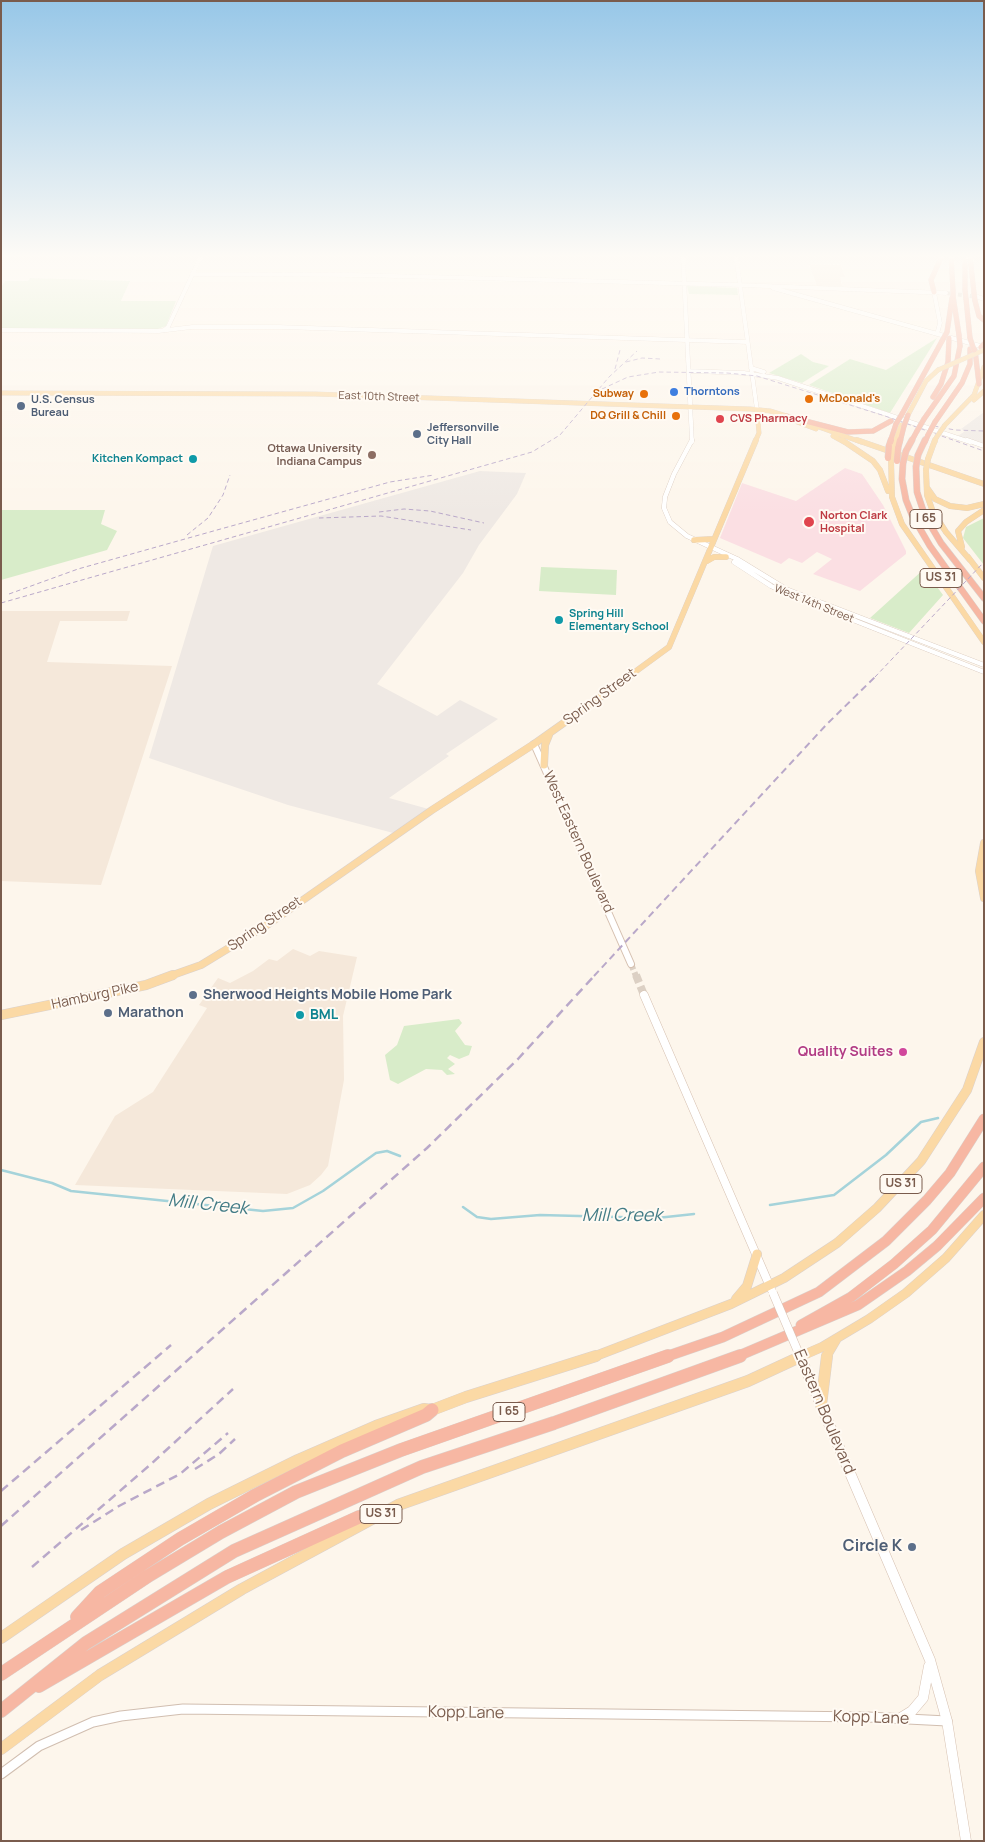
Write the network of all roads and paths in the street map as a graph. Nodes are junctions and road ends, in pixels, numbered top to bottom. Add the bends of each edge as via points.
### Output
1 (687, 342) edge
2 (747, 342) edge
3 (941, 342) edge
4 (948, 342) edge
5 (960, 342) edge
6 (968, 342) edge
7 (971, 342) edge
8 (960, 346) joint
9 (983, 347) edge
10 (972, 349) junction
11 (984, 367) edge
12 (689, 371) junction
13 (752, 371) junction
14 (764, 372) joint
15 (772, 377) junction
16 (979, 384) junction
17 (984, 391) edge
18 (1, 393) edge
19 (932, 406) junction
20 (692, 407) junction
21 (757, 410) junction
22 (902, 414) junction
23 (786, 416) junction
24 (953, 417) junction
25 (924, 419) joint
26 (896, 422) junction
27 (809, 426) junction
28 (984, 446) edge
29 (894, 461) junction
30 (926, 484) junction
31 (984, 484) edge
32 (984, 488) edge
33 (892, 496) junction
34 (984, 504) edge
35 (984, 510) edge
36 (714, 539) junction
37 (694, 540) junction
38 (711, 548) junction
39 (726, 557) junction
40 (707, 560) junction
41 (970, 560) junction
42 (984, 578) edge
43 (984, 598) edge
44 (984, 621) edge
45 (984, 642) edge
46 (984, 665) edge
47 (984, 672) edge
48 (550, 733) junction
49 (534, 744) junction
50 (544, 765) junction
51 (984, 843) edge
52 (984, 898) edge
53 (631, 964) tunnel mouth
54 (188, 971) joint
55 (644, 995) tunnel mouth
56 (1, 1015) edge
57 (984, 1042) edge
58 (984, 1120) edge
59 (984, 1167) edge
60 (984, 1198) edge
61 (984, 1215) edge
62 (757, 1254) junction
63 (772, 1290) junction
64 (734, 1302) junction
65 (838, 1337) junction
66 (750, 1353) junction
67 (799, 1356) junction
68 (821, 1405) junction
69 (432, 1410) junction
70 (378, 1515) junction
71 (66, 1629) junction
72 (1, 1638) edge
73 (930, 1660) junction
74 (1, 1674) edge
75 (13, 1702) junction
76 (1, 1711) edge
77 (899, 1719) junction
78 (947, 1721) junction
79 (1, 1749) edge
80 (1, 1774) edge
81 (966, 1841) edge

1 - 12 street
2 - 13 main road, Spring Street
3 - 22 highway, bridge
4 - 19 highway via 948,362
5 - 8 highway, I 65, bridge
6 - 9 street
7 - 10 highway, bridge
8 - 19 highway, I 65 via 954,376
9 - 22 main road, bridge via 938,370
10 - 16 highway
10 - 43 highway, I 65, bridge via 965,377 918,455 917,492 925,516 942,543
11 - 16 main road, US 31
12 - 13 street
12 - 20 street
13 - 14 main road
13 - 15 street
13 - 21 main road, Spring Street
14 - 15 street
15 - 26 street
16 - 24 main road, US 31 via 974,395
17 - 24 main road
18 - 20 main road, East 10th Street via 315,394
19 - 25 highway, I 65
20 - 21 main road, East 10th Street
20 - 37 street via 692,444 672,478 664,502 672,525
21 - 23 main road
21 - 27 main road
21 - 36 main road, Spring Street via 759,432
22 - 26 highway, bridge
22 - 26 highway
23 - 26 highway via 848,432 873,431
23 - 31 main road
24 - 30 main road, US 31, bridge via 936,438 928,459
25 - 29 highway, I 65, bridge via 906,451
26 - 28 street
26 - 29 highway, bridge
27 - 32 main road via 970,480
27 - 33 main road via 862,452 880,470
29 - 33 main road, US 31
29 - 44 highway, I 65 via 902,478 906,500 922,534
30 - 34 main road via 934,498 950,506 970,508
30 - 41 main road, US 31 via 938,521
33 - 45 main road, US 31 via 908,535
35 - 41 main road via 958,531 959,540
36 - 37 main road
36 - 38 main road, Spring Street
37 - 38 street
38 - 39 street, West 14th Street
38 - 40 main road, Spring Street
38 - 46 street, West 14th Street via 737,559 786,589
39 - 40 main road
39 - 47 street, West 14th Street via 782,592
40 - 48 main road, Spring Street via 669,647
41 - 42 main road, US 31
48 - 49 main road, Spring Street
48 - 50 main road via 545,745
49 - 50 main road, West Eastern Boulevard
49 - 54 main road, Spring Street via 432,810 270,923
50 - 53 main road, West Eastern Boulevard
51 - 52 main road via 979,871
54 - 56 main road, Hamburg Pike via 146,986
55 - 62 main road, Eastern Boulevard
57 - 63 main road, US 31 via 967,1090 921,1161 877,1208 837,1243
58 - 71 highway, I 65 via 950,1173 927,1200 886,1241 819,1292 723,1337 400,1450 296,1492 221,1532
59 - 66 highway, I 65 via 932,1230 894,1264 851,1297
60 - 66 highway via 937,1246 858,1305
61 - 65 main road, US 31 via 946,1258 906,1293
62 - 63 main road, Eastern Boulevard
62 - 64 main road via 747,1286
63 - 64 main road, US 31
63 - 67 main road, Eastern Boulevard, bridge
64 - 69 main road, US 31 via 575,1364
65 - 67 main road, US 31
65 - 68 main road via 826,1358
66 - 75 highway, I 65 via 422,1466 259,1539 234,1551 86,1643
67 - 68 main road, Eastern Boulevard
67 - 70 main road, US 31 via 748,1381 398,1504
68 - 73 main road, Eastern Boulevard
69 - 71 highway via 342,1451 180,1539 100,1592
69 - 72 main road, US 31 via 424,1409 376,1426 210,1504 123,1554
70 - 75 highway via 358,1517 227,1577
70 - 79 main road, US 31 via 242,1589 100,1674
71 - 74 highway, I 65
73 - 77 main road via 923,1698 912,1712
73 - 78 main road, Eastern Boulevard
75 - 76 highway, I 65
77 - 78 street, Kopp Lane
77 - 80 street, Kopp Lane via 183,1709 93,1722 39,1746
78 - 81 main road, Eastern Boulevard

